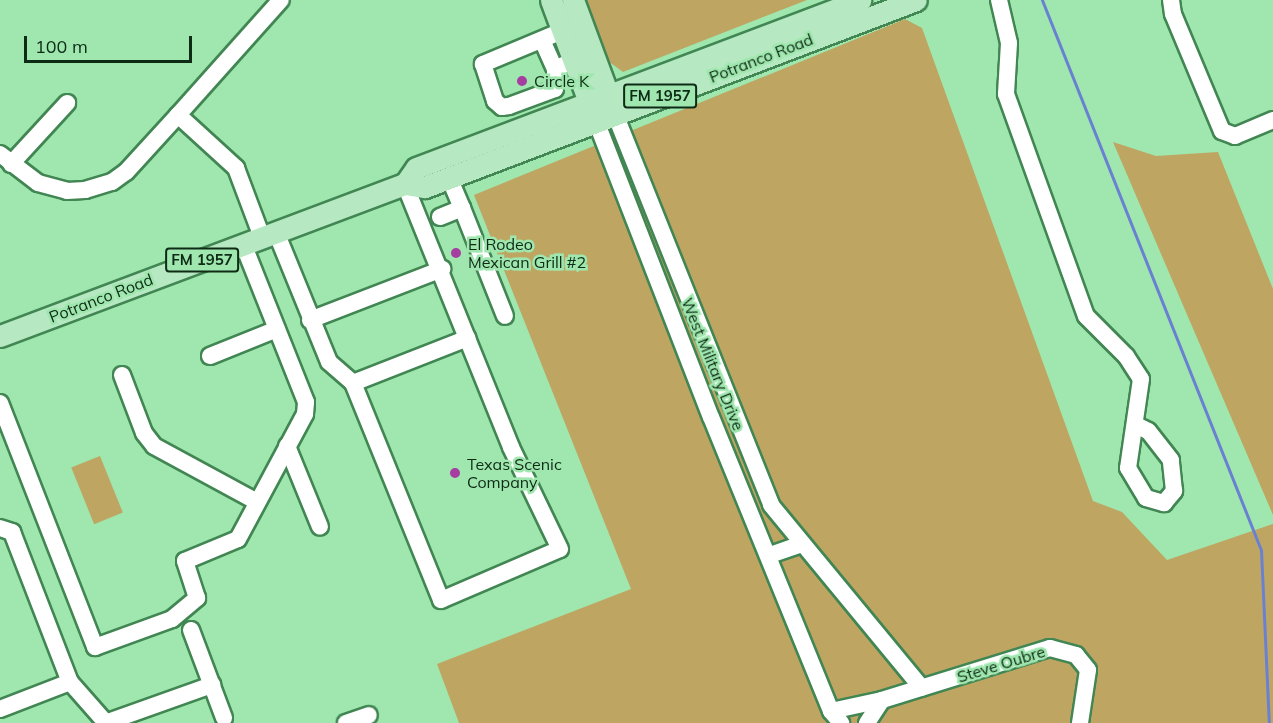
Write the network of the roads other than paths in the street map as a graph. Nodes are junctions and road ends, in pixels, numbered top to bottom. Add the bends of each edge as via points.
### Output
1 (281, 0) edge
2 (551, 0) edge
3 (573, 0) edge
4 (860, 0) edge
5 (916, 0) edge
6 (999, 0) edge
7 (1171, 0) edge
8 (562, 31) junction
9 (542, 40) junction
10 (564, 65) junction
11 (530, 98) junction
12 (67, 102) dead end
13 (602, 108) junction
14 (178, 115) junction
15 (1273, 120) edge
16 (537, 122) junction
17 (5, 159) edge
18 (449, 177) junction
19 (405, 184) junction
20 (462, 208) junction
21 (440, 217) dead end
22 (260, 238) junction
23 (442, 269) junction
24 (505, 316) dead end
25 (310, 320) junction
26 (278, 329) junction
27 (0, 336) edge
28 (468, 338) junction
29 (210, 356) dead end
30 (122, 375) dead end
31 (354, 383) junction
32 (0, 403) edge
33 (731, 409) junction
34 (711, 417) junction
35 (1136, 425) dead end
36 (287, 446) junction
37 (257, 502) junction
38 (320, 527) dead end
39 (0, 528) edge
40 (802, 544) junction
41 (770, 555) junction
42 (191, 630) dead end
43 (70, 682) junction
44 (212, 685) junction
45 (922, 688) junction
46 (882, 700) junction
47 (0, 709) edge
48 (369, 715) dead end
49 (836, 717) edge
50 (224, 718) dead end
51 (105, 723) edge
52 (346, 723) edge
53 (867, 723) edge
54 (1080, 723) edge

1 - 14 street
2 - 8 main road, West Military Drive
3 - 13 main road, West Military Drive
4 - 13 main road, Potranco Road / FM 1957
5 - 13 main road, Potranco Road / FM 1957
6 - 35 street via 1009,43 1006,94 1086,316 1126,356 1141,379
7 - 15 street via 1222,131 1235,136
8 - 9 street
8 - 10 main road, West Military Drive
9 - 10 street
9 - 11 street via 483,64 495,101 502,107
10 - 11 street via 555,89
10 - 13 main road, West Military Drive
11 - 16 street
12 - 17 street
13 - 16 main road, Potranco Road / FM 1957
13 - 18 main road, Potranco Road / FM 1957
13 - 33 street, West Military Drive
13 - 34 street, West Military Drive
14 - 17 street via 126,172 112,182 85,190 49,187
14 - 22 street via 236,168
16 - 19 main road, Potranco Road / FM 1957 via 416,168
18 - 19 main road, Potranco Road / FM 1957 via 425,187
18 - 20 street
19 - 22 main road, Potranco Road / FM 1957
19 - 23 street
20 - 21 street
20 - 24 street
22 - 25 street
22 - 26 street via 262,293
22 - 27 main road, Potranco Road / FM 1957
23 - 25 street
23 - 28 street
25 - 31 street via 329,362
26 - 29 street
26 - 36 street via 306,402 305,414
28 - 31 street
28 - 31 street via 511,447 560,549 441,600
30 - 37 street via 144,433 154,446
32 - 37 street via 95,647 172,620 198,598 185,561 238,539
33 - 34 street
33 - 40 street, West Military Drive via 771,505
34 - 41 street, West Military Drive
36 - 37 street
36 - 38 street
39 - 43 street via 12,531
40 - 41 street
40 - 45 street, West Military Drive
41 - 49 street, West Military Drive
42 - 44 street
43 - 47 street
43 - 51 street
44 - 50 street
44 - 51 street
45 - 46 street, Steve Oubre
45 - 54 street, Steve Oubre via 1050,648 1062,648 1084,660 1088,670
46 - 49 street, Steve Oubre
46 - 53 street
48 - 52 street

